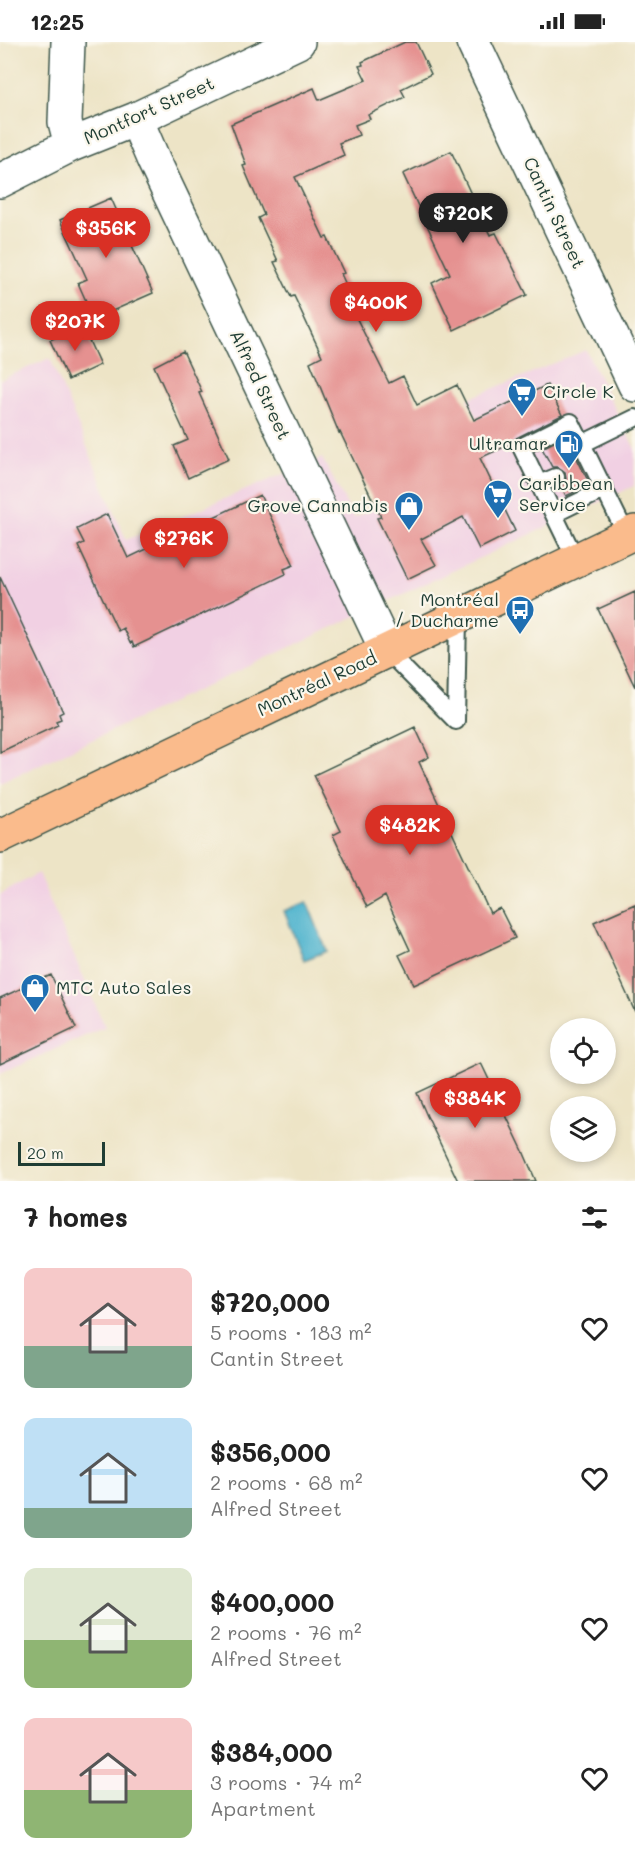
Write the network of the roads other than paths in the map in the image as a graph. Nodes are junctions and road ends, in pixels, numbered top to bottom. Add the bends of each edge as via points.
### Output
1 (68, 42) edge
2 (298, 42) edge
3 (473, 42) edge
4 (136, 119) junction
5 (71, 145) junction
6 (0, 180) edge
7 (635, 385) edge
8 (635, 418) edge
9 (582, 444) junction
10 (556, 477) dead end
11 (539, 484) junction
12 (605, 489) junction
13 (554, 514) junction
14 (631, 534) edge
15 (576, 560) junction
16 (458, 617) junction
17 (387, 651) junction
18 (0, 836) edge

1 - 5 street via 65,122
2 - 4 street, Montfort Street
3 - 7 street, Cantin Street
4 - 5 street, Montfort Street
4 - 17 street, Alfred Street
5 - 6 street, Montfort Street
8 - 9 lane
9 - 11 lane via 572,422 521,447
9 - 12 lane via 586,462
10 - 11 lane
11 - 13 lane
12 - 13 lane
12 - 14 lane
13 - 15 lane
14 - 15 main road, Montréal Road
15 - 16 main road, Montréal Road
16 - 17 main road, Montréal Road
16 - 17 lane via 456,721
17 - 18 main road, Montréal Road

